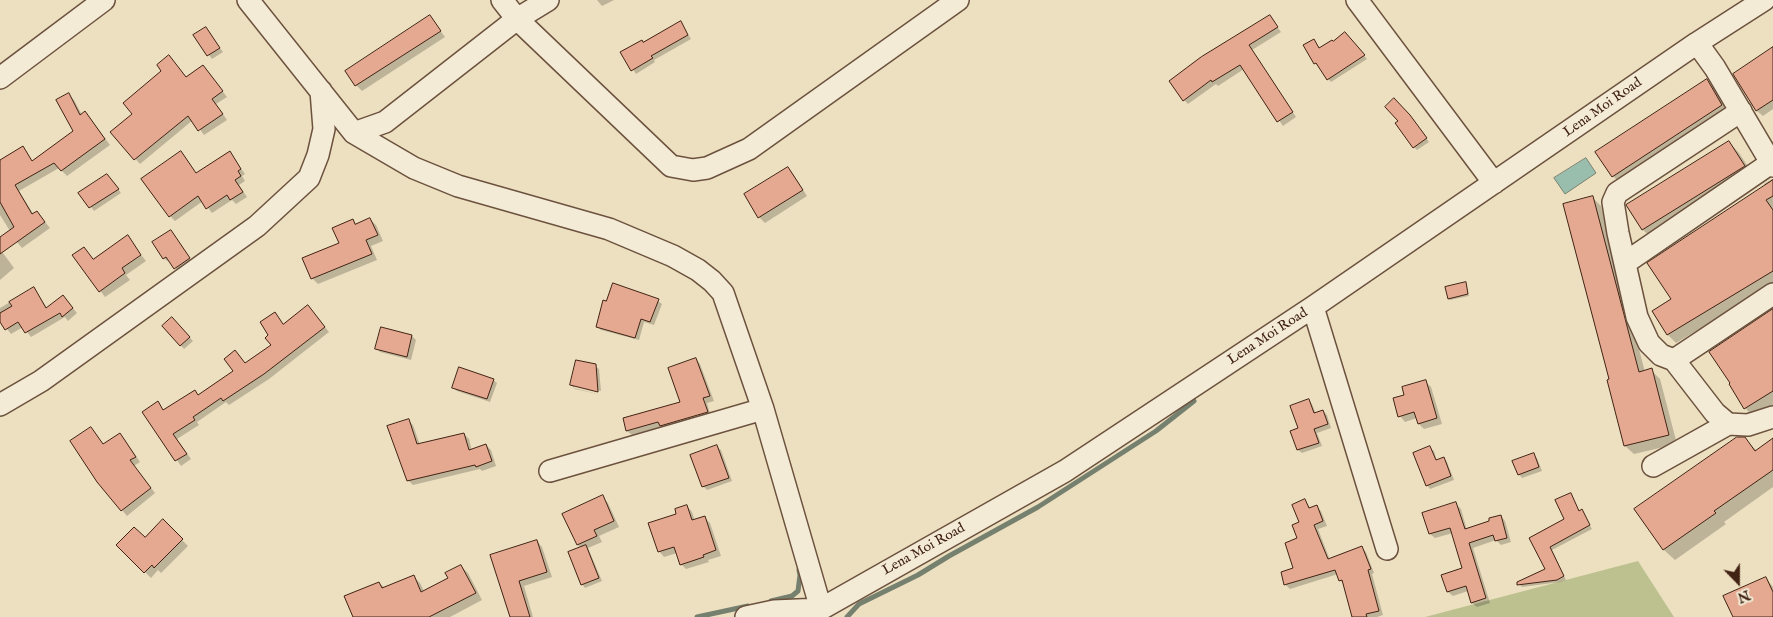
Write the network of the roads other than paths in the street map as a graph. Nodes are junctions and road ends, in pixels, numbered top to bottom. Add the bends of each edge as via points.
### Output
1 (104, 0) edge
2 (248, 0) edge
3 (502, 0) edge
4 (548, 0) edge
5 (958, 0) edge
6 (1357, 0) edge
7 (1764, 0) edge
8 (517, 19) junction
9 (1697, 43) junction
10 (0, 78) edge
11 (321, 91) junction
12 (1741, 111) junction
13 (354, 133) junction
14 (1765, 133) edge
15 (1772, 165) edge
16 (1494, 183) junction
17 (1625, 263) junction
18 (1773, 294) edge
19 (1314, 307) junction
20 (1674, 360) junction
21 (0, 405) edge
22 (763, 409) junction
23 (1773, 417) edge
24 (1728, 424) junction
25 (1653, 466) dead end
26 (550, 471) dead end
27 (1387, 549) dead end
28 (821, 608) junction
29 (746, 617) edge

1 - 10 street
2 - 11 street
3 - 8 street
4 - 8 street
5 - 8 street via 749,149 706,168 693,170 671,166
6 - 16 street
7 - 9 street, Lena Moi Road
8 - 13 street via 385,122
9 - 12 street
9 - 16 street, Lena Moi Road
11 - 13 street
11 - 21 street via 324,129 309,178 249,232 42,381
12 - 14 street
12 - 17 street via 1617,194 1613,202
13 - 22 street via 414,168 458,186 609,229 698,270 723,293
14 - 15 street
15 - 17 street
16 - 19 street, Lena Moi Road
17 - 20 street via 1637,317 1649,343 1661,355
18 - 20 street
19 - 27 street
19 - 28 street, Lena Moi Road via 1065,471
20 - 24 street
22 - 26 street
22 - 28 street
23 - 24 street via 1748,425
24 - 25 street
28 - 29 street, Lena Moi Road via 774,611

